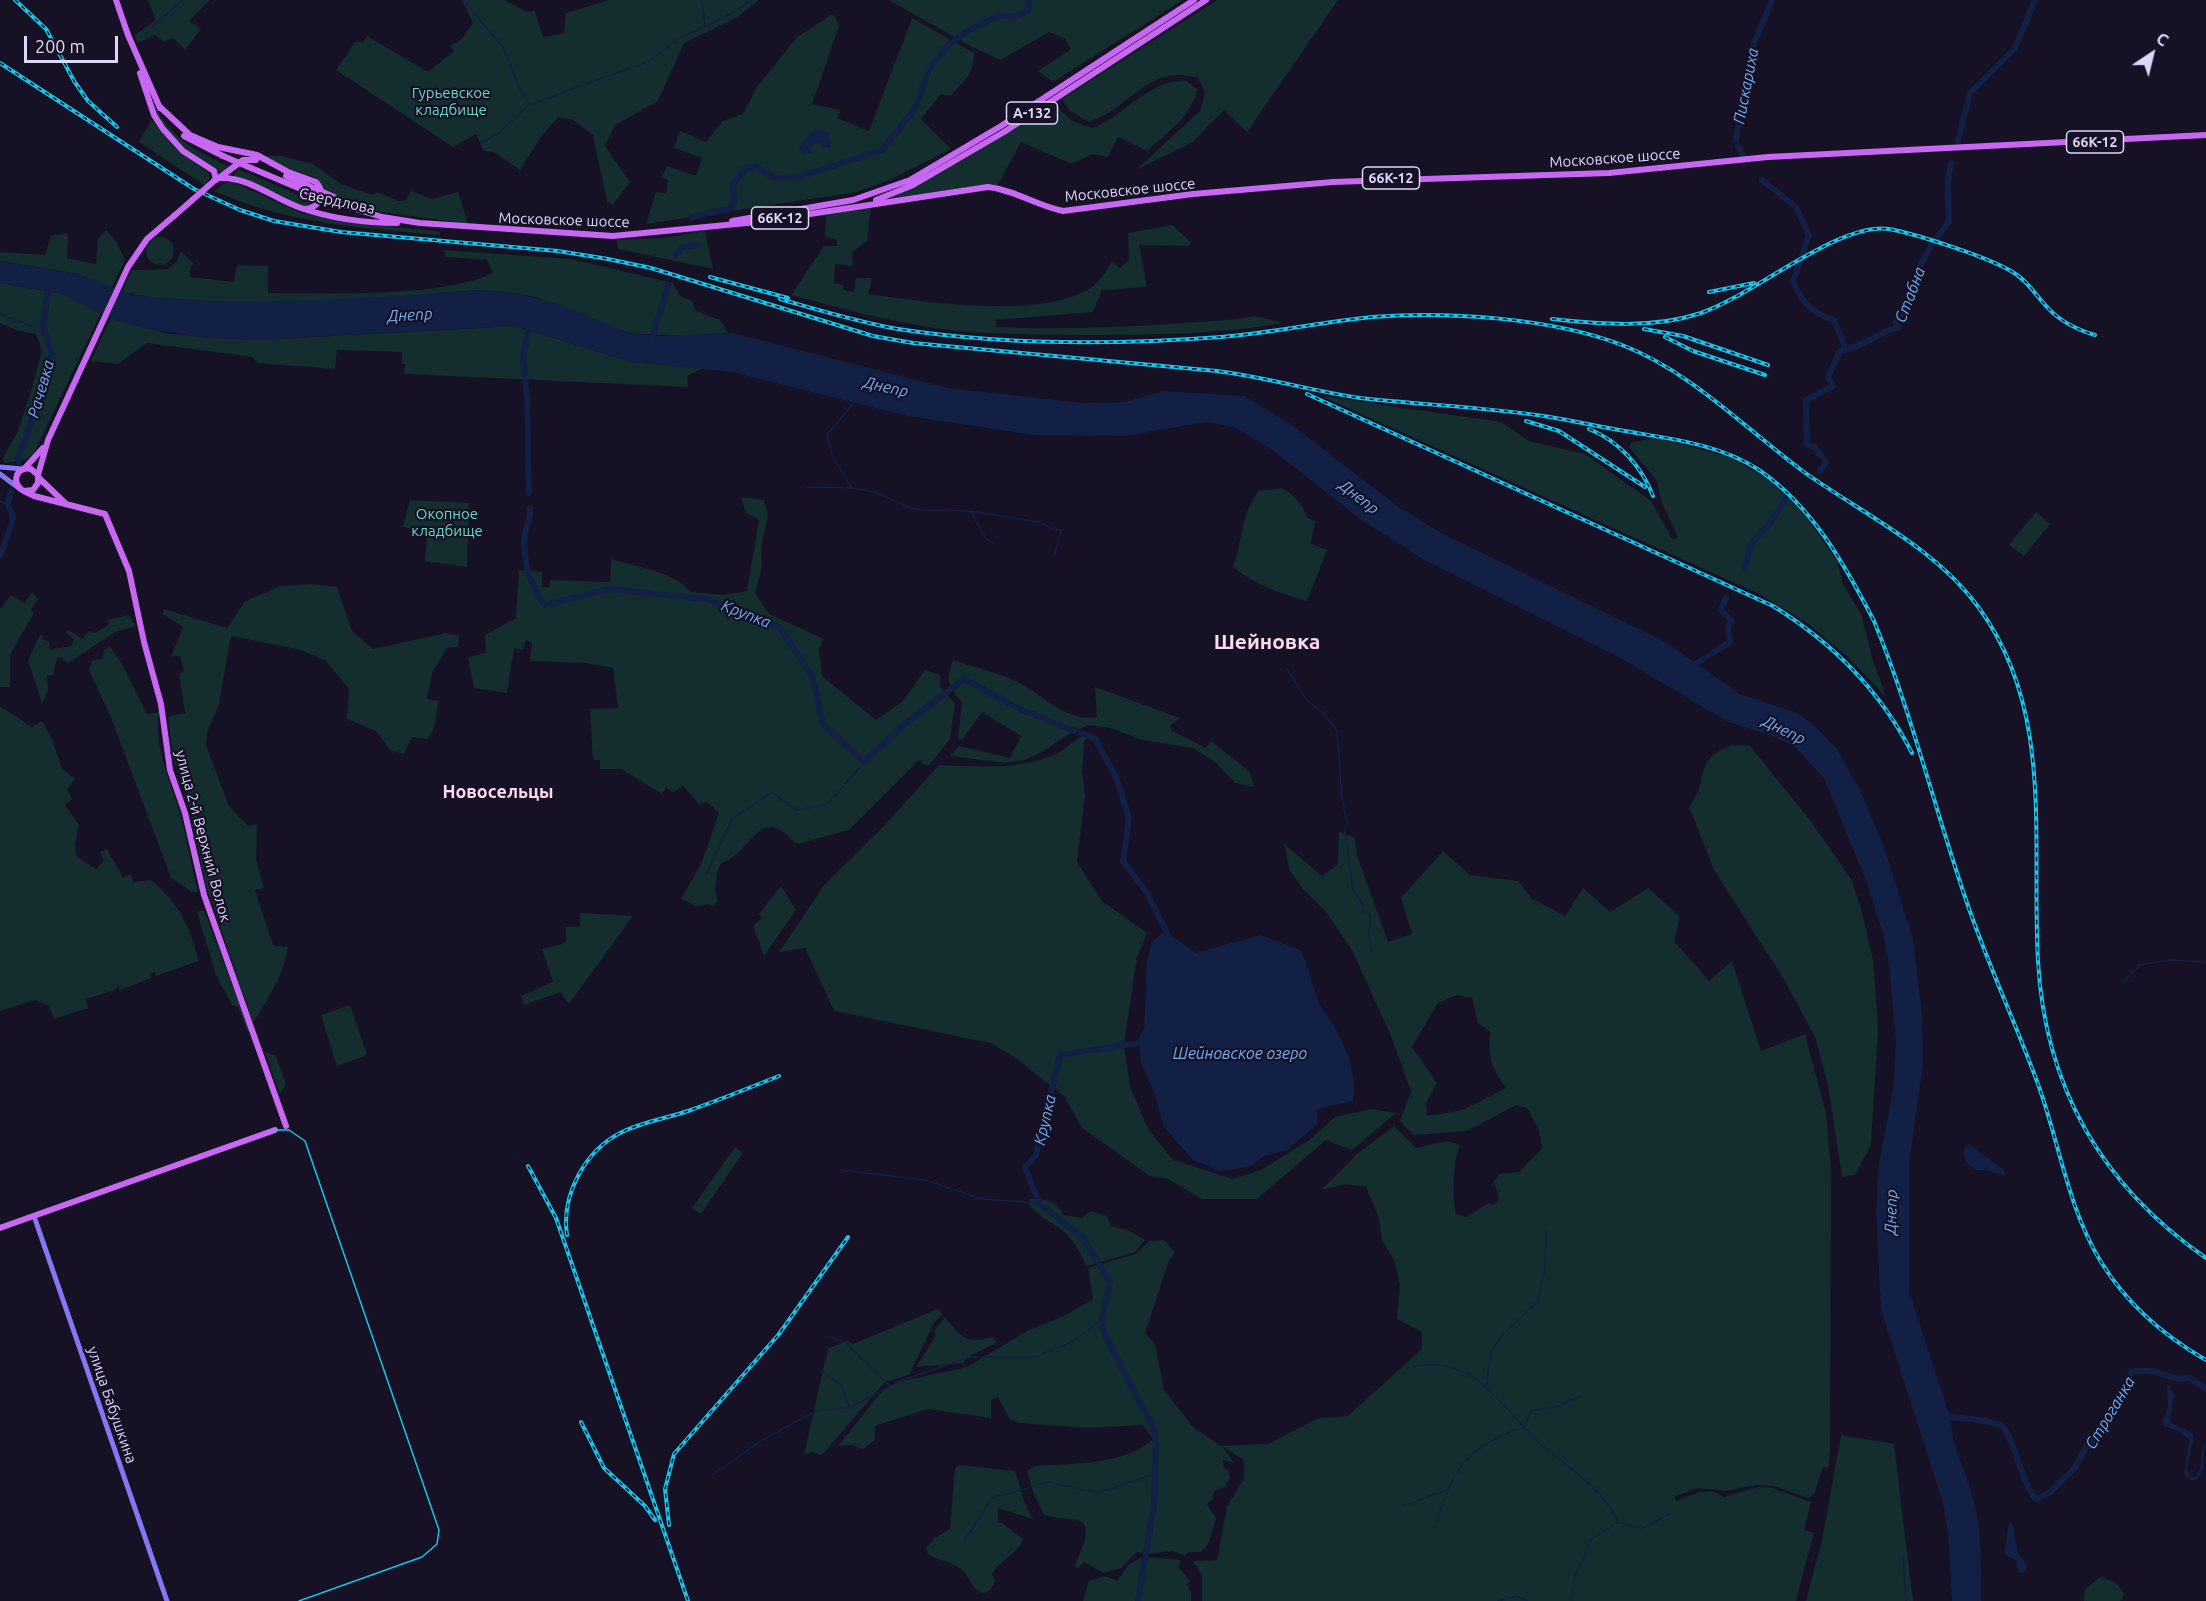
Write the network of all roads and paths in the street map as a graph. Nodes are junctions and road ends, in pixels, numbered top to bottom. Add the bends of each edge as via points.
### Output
1 (116, 0) edge
2 (1194, 0) edge
3 (1206, 0) edge
4 (128, 35) junction
5 (160, 106) junction
6 (2206, 135) edge
7 (216, 180) junction
8 (309, 189) junction
9 (849, 207) junction
10 (303, 209) junction
11 (420, 223) junction
12 (711, 226) junction
13 (48, 440) junction
14 (0, 467) edge
15 (24, 469) junction
16 (0, 474) edge
17 (38, 476) junction
18 (22, 490) junction
19 (67, 505) junction
20 (286, 1126) joint
21 (275, 1130) joint
22 (34, 1216) junction
23 (0, 1228) edge
24 (168, 1601) edge

1 - 4 main road
2 - 12 main road, А-132 via 1001,126 910,180 853,200
3 - 9 main road, А-132 via 1004,132 926,178 898,192
4 - 5 main road
4 - 7 main road via 156,120 183,151 214,171
5 - 8 main road, bridge via 167,119 186,136 223,156
5 - 10 main road via 177,126 198,139 256,156 316,182 321,199
6 - 9 main road, Московское шоссе / 66К-12 via 1768,157 1617,173 1333,182 1193,194 1063,211 988,187
7 - 8 main road via 250,158
7 - 10 main road, Свердлова via 234,178
7 - 13 main road, bridge via 147,238 128,267
8 - 11 main road, Московское шоссе, bridge via 375,215
9 - 12 main road, Московское шоссе / 66К-12
10 - 11 main road, Свердлова via 387,223
11 - 12 main road, Московское шоссе via 596,236 645,235
13 - 15 main road
13 - 17 main road
14 - 15 main road
15 - 17 main road via 31,469
15 - 18 main road via 15,479
16 - 18 main road
17 - 18 main road via 34,489
17 - 19 main road
18 - 19 main road
19 - 20 main road, улица 2-й Верхний Волок via 105,514 129,571 161,704 170,770 185,813 204,895
20 - 21 main road
21 - 22 main road
22 - 23 main road
22 - 24 main road, улица Бабушкина

